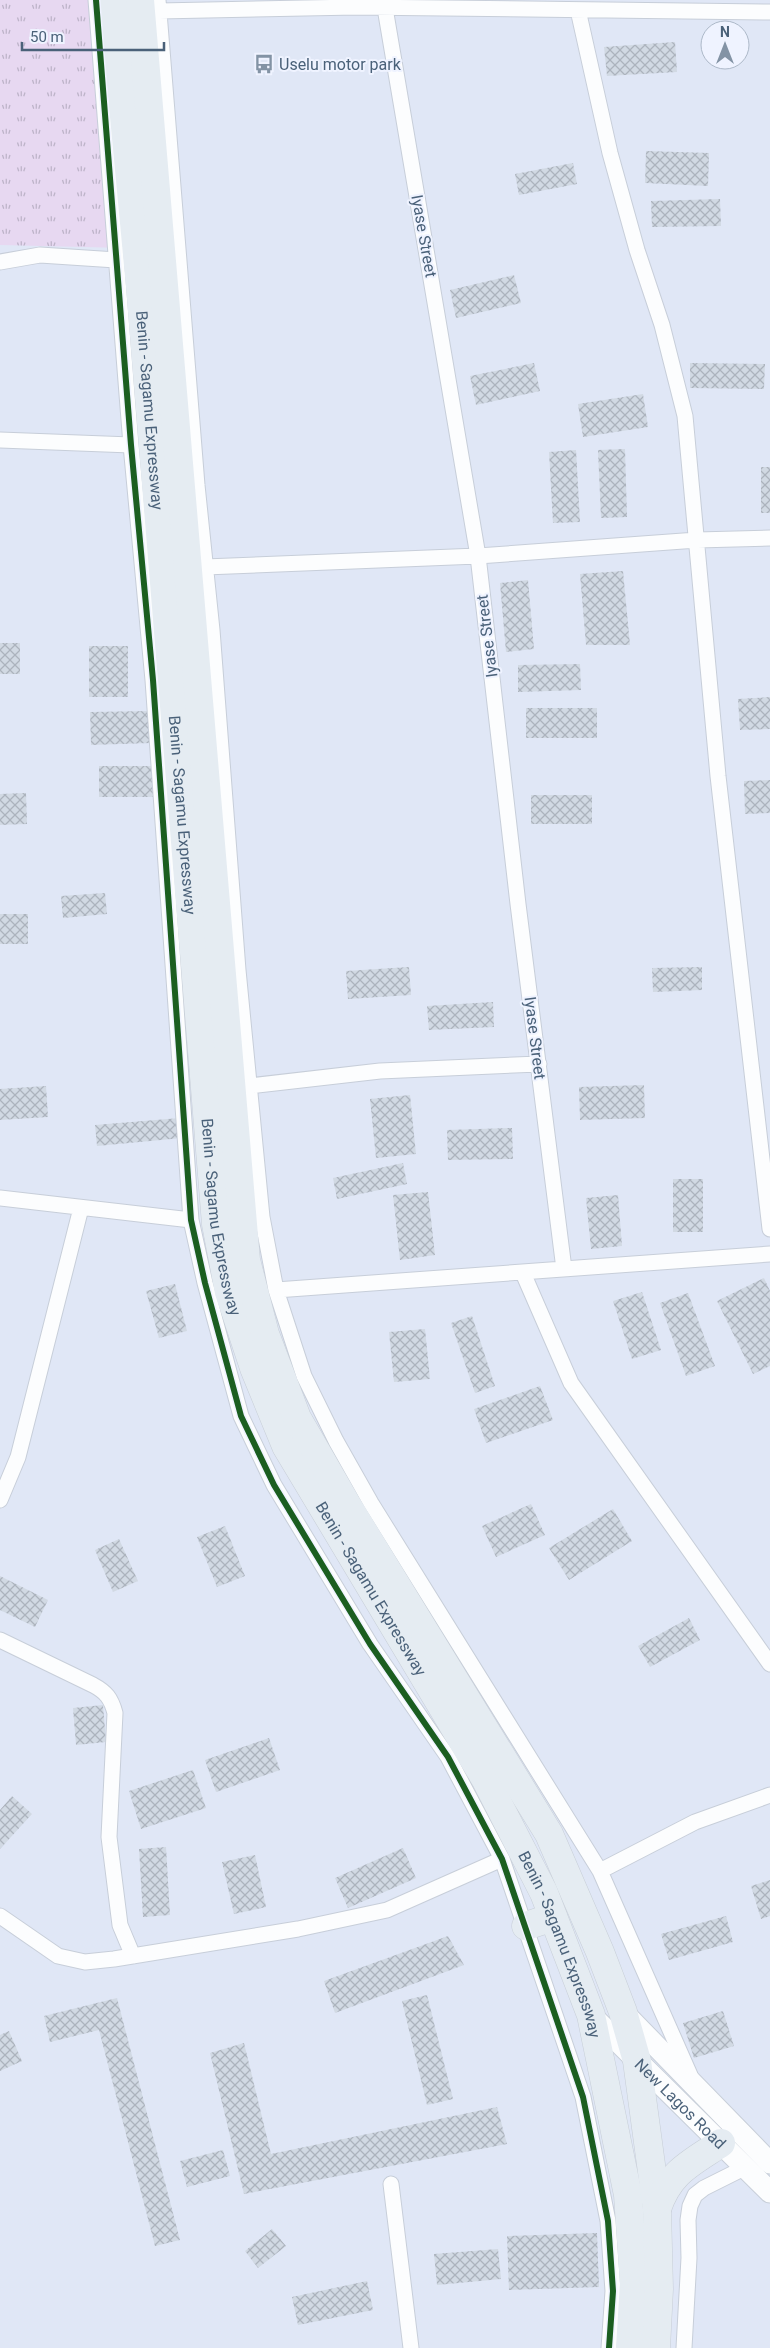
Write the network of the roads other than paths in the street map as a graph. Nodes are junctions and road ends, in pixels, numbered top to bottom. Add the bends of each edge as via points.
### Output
1 (96, 0) edge
2 (113, 0) edge
3 (152, 4) edge
4 (356, 4) edge
5 (385, 8) junction
6 (578, 10) junction
7 (770, 12) edge
8 (116, 260) junction
9 (0, 262) edge
10 (0, 440) edge
11 (130, 445) junction
12 (770, 538) edge
13 (697, 540) junction
14 (478, 556) junction
15 (206, 567) junction
16 (539, 1064) junction
17 (249, 1086) junction
18 (0, 1198) edge
19 (82, 1208) junction
20 (191, 1220) junction
21 (770, 1229) edge
22 (770, 1254) edge
23 (564, 1269) junction
24 (523, 1273) junction
25 (276, 1290) junction
26 (0, 1500) edge
27 (0, 1640) edge
28 (770, 1664) edge
29 (770, 1795) edge
30 (502, 1859) junction
31 (600, 1871) junction
32 (0, 1916) edge
33 (553, 1917) junction
34 (526, 1926) junction
35 (133, 1956) junction
36 (623, 2012) junction
37 (591, 2014) junction
38 (637, 2061) junction
39 (695, 2087) junction
40 (721, 2143) junction
41 (770, 2163) edge
42 (746, 2167) junction
43 (391, 2184) dead end
44 (770, 2192) edge
45 (657, 2209) junction
46 (411, 2348) edge
47 (609, 2348) edge
48 (630, 2348) edge
49 (656, 2348) edge
50 (684, 2348) edge

1 - 8 street
2 - 33 highway, Benin - Sagamu Expressway via 140,286 216,1224 229,1292 254,1368 286,1446 486,1780
3 - 4 street
3 - 15 street
3 - 36 highway via 188,560 246,1260 265,1334 297,1418 346,1504 549,1834
4 - 5 street
5 - 6 street
5 - 14 street, Iyase Street
6 - 7 street
6 - 13 street via 610,153 662,325 685,416
8 - 9 street via 40,255
8 - 11 street
10 - 11 street
11 - 20 street via 153,680
12 - 13 street
13 - 14 street
13 - 21 street via 718,776
14 - 15 street
14 - 16 street, Iyase Street
15 - 17 street
16 - 17 street via 380,1071
16 - 23 street, Iyase Street
17 - 25 street via 262,1217
18 - 19 street
19 - 20 street
19 - 26 street via 18,1457
20 - 30 street via 241,1416 274,1485 370,1644 448,1757
22 - 23 street
23 - 24 street
24 - 25 street
24 - 28 street via 571,1383
25 - 31 street via 304,1376 371,1503
27 - 35 street via 93,1685 107,1693 112,1701 116,1713 111,1764 110,1837 120,1925
29 - 31 street via 695,1822
30 - 34 street
30 - 35 street via 388,1910 298,1929
31 - 39 street
32 - 35 street via 58,1956 85,1962
33 - 34 highway
33 - 37 highway, Benin - Sagamu Expressway
34 - 47 street via 583,2097 606,2211 613,2291
36 - 38 highway
36 - 39 main road, New Lagos Road
37 - 38 main road, New Lagos Road
37 - 48 highway, Benin - Sagamu Expressway via 628,2196 634,2283
38 - 40 main road, New Lagos Road
38 - 45 highway
39 - 41 main road, New Lagos Road
40 - 42 main road, New Lagos Road
40 - 45 highway via 670,2180 662,2191
42 - 44 main road, New Lagos Road
42 - 50 street via 704,2188 690,2206
43 - 46 street
45 - 49 highway

